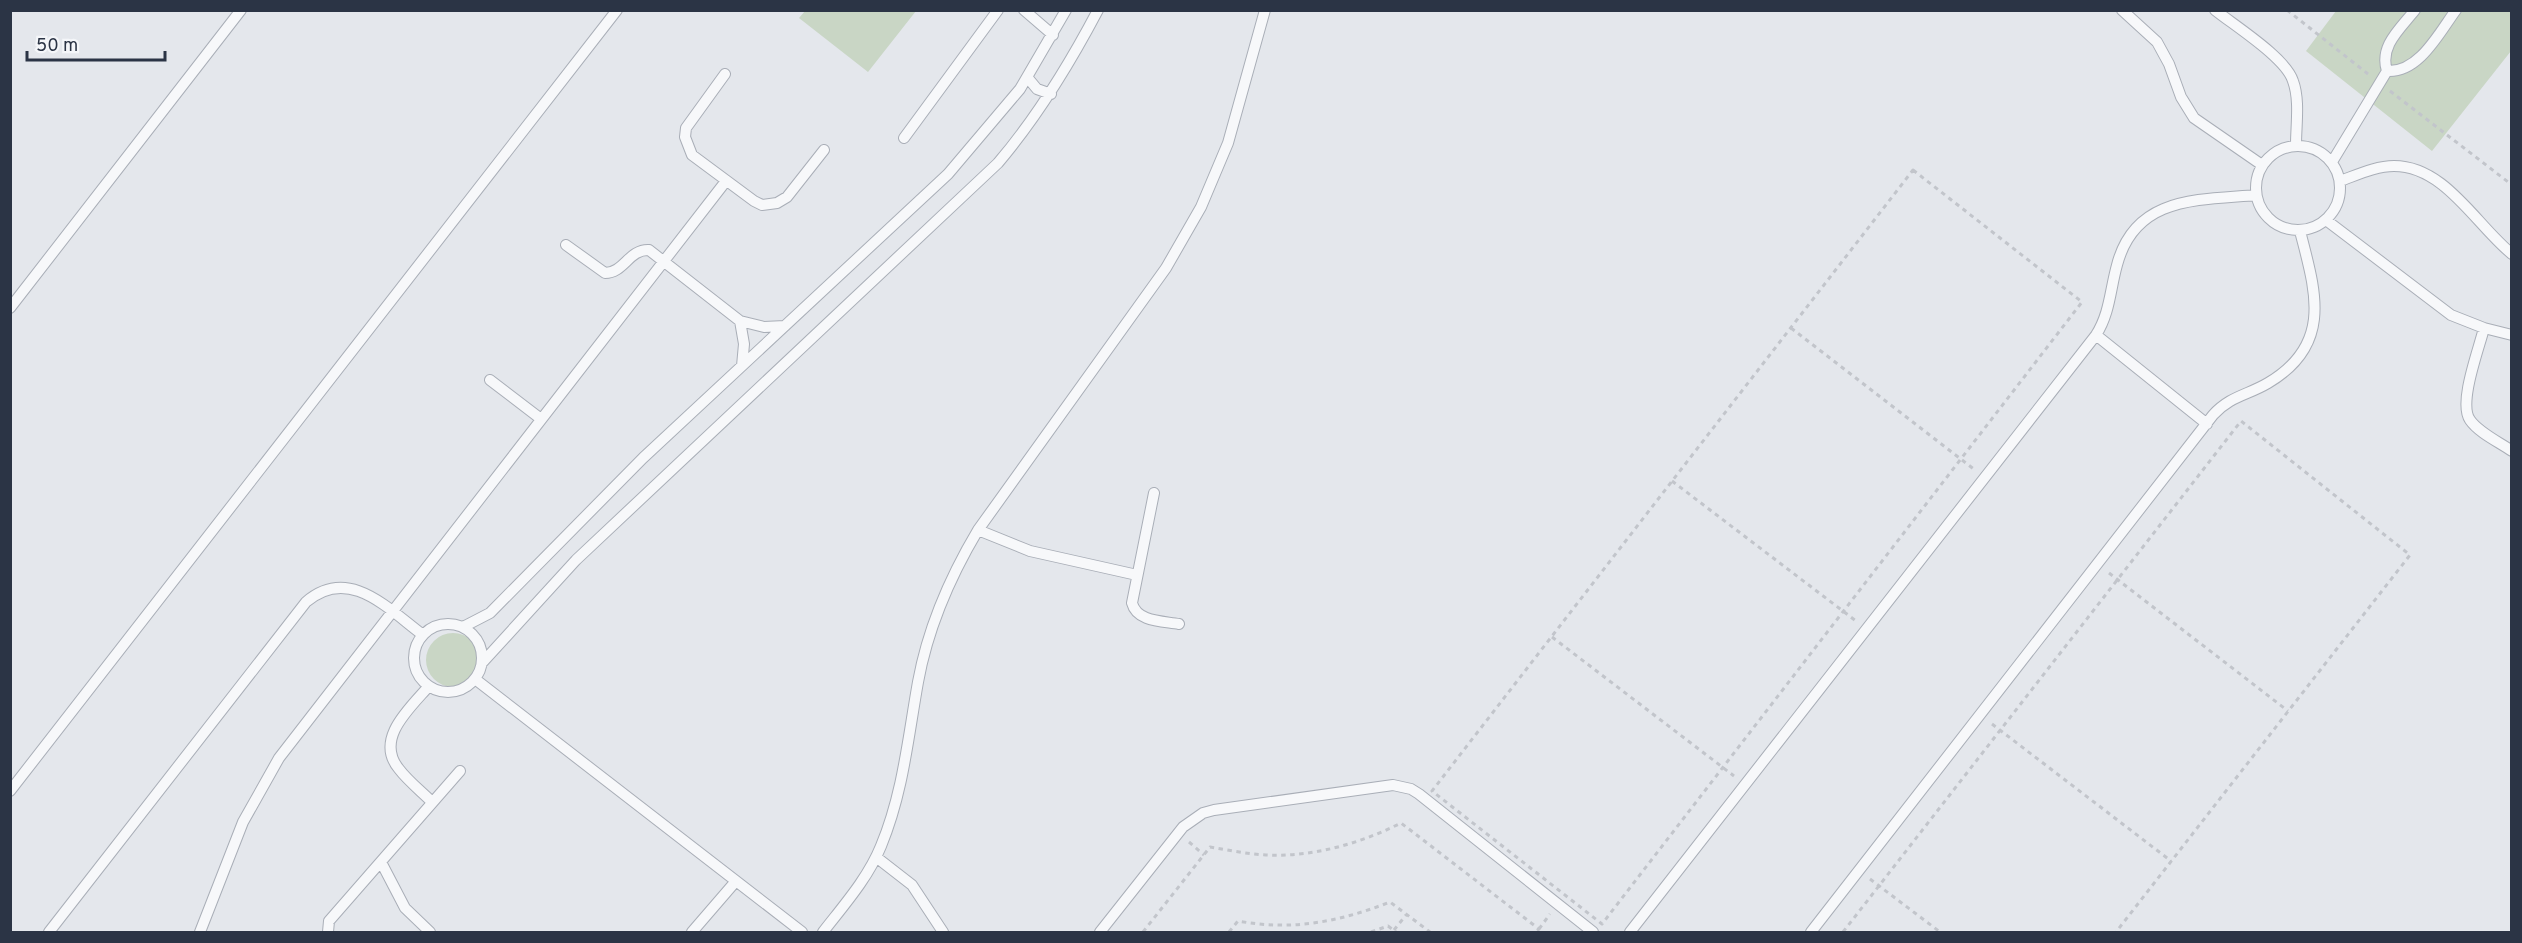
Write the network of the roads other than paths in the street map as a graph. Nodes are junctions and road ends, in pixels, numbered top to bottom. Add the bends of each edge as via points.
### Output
1 (241, 10) edge
2 (617, 10) edge
3 (998, 10) edge
4 (1024, 10) edge
5 (1066, 10) edge
6 (1098, 10) edge
7 (1265, 10) edge
8 (2122, 10) edge
9 (2215, 10) edge
10 (2415, 10) edge
11 (2456, 10) edge
12 (1053, 35) junction
13 (2387, 71) junction
14 (725, 74) dead end
15 (1028, 77) junction
16 (1051, 94) junction
17 (904, 138) dead end
18 (2296, 145) junction
19 (824, 150) dead end
20 (2332, 162) junction
21 (2262, 165) junction
22 (726, 181) junction
23 (2340, 181) junction
24 (2256, 195) junction
25 (2326, 220) junction
26 (2300, 231) junction
27 (566, 245) dead end
28 (2511, 254) edge
29 (664, 261) junction
30 (10, 308) edge
31 (740, 321) junction
32 (785, 326) junction
33 (2484, 328) junction
34 (2096, 335) junction
35 (2511, 335) edge
36 (742, 366) junction
37 (490, 380) dead end
38 (542, 419) junction
39 (2206, 424) junction
40 (2511, 451) edge
41 (1154, 492) dead end
42 (978, 530) junction
43 (1137, 575) junction
44 (392, 612) junction
45 (1179, 624) dead end
46 (463, 627) junction
47 (423, 635) junction
48 (482, 663) junction
49 (475, 679) junction
50 (429, 686) junction
51 (460, 771) dead end
52 (10, 791) edge
53 (432, 802) junction
54 (876, 856) junction
55 (381, 862) junction
56 (736, 881) junction
57 (49, 933) edge
58 (200, 933) edge
59 (328, 933) edge
60 (430, 933) edge
61 (692, 933) edge
62 (802, 933) edge
63 (823, 933) edge
64 (943, 933) edge
65 (1100, 933) edge
66 (1593, 933) edge
67 (1630, 933) edge
68 (1811, 933) edge

1 - 30 lane
2 - 52 lane
3 - 17 lane
4 - 12 lane
5 - 12 lane
6 - 16 lane
7 - 42 lane via 1228,143 1200,207 1166,268
8 - 21 lane via 2157,42 2194,118
9 - 18 lane via 2291,74 2296,91
10 - 13 lane via 2386,50
11 - 13 lane via 2417,61 2400,70
12 - 15 lane
13 - 20 lane
14 - 22 lane via 690,119 685,137 692,155
15 - 16 lane via 1037,89
15 - 32 lane via 948,174
16 - 48 lane via 998,164 968,194 576,560
18 - 20 lane via 2316,149
18 - 21 lane via 2276,151
19 - 22 lane via 788,197 777,203 762,205
20 - 23 lane
21 - 24 lane
22 - 29 lane
23 - 25 lane via 2338,202
23 - 28 lane via 2393,166 2429,176 2458,199
24 - 26 lane via 2271,221
24 - 34 lane via 2175,203 2140,224 2124,245 2106,315
25 - 26 lane
25 - 33 lane via 2434,304
26 - 39 lane via 2315,292 2316,308 2308,340 2290,367 2229,401
27 - 29 lane via 605,273 616,271 639,251 654,252
29 - 31 lane
29 - 38 lane
31 - 32 lane via 764,327
31 - 36 lane
32 - 36 lane
33 - 35 lane
33 - 40 lane via 2466,398 2467,414 2476,426
34 - 39 lane
34 - 67 lane
36 - 46 lane via 591,509 490,613
37 - 38 lane
38 - 44 lane
39 - 68 lane
41 - 43 lane
42 - 43 lane via 1030,551
42 - 54 lane via 947,588 925,649 905,768
43 - 45 lane via 1132,603 1136,612
44 - 47 lane
44 - 57 lane via 369,595 347,587 325,589 306,602
44 - 58 lane via 266,778 243,822
46 - 47 lane via 437,626
46 - 48 lane via 480,646
47 - 50 lane via 416,650 416,666
48 - 49 lane
49 - 50 lane via 453,692
49 - 56 lane
50 - 53 lane via 398,722 391,754 398,769
51 - 53 lane
53 - 55 lane
54 - 63 lane
54 - 64 lane via 912,885
55 - 59 lane via 329,921
55 - 60 lane via 405,908
56 - 61 lane
56 - 62 lane
65 - 66 lane via 1192,819 1214,810 1384,786 1402,786 1419,794

